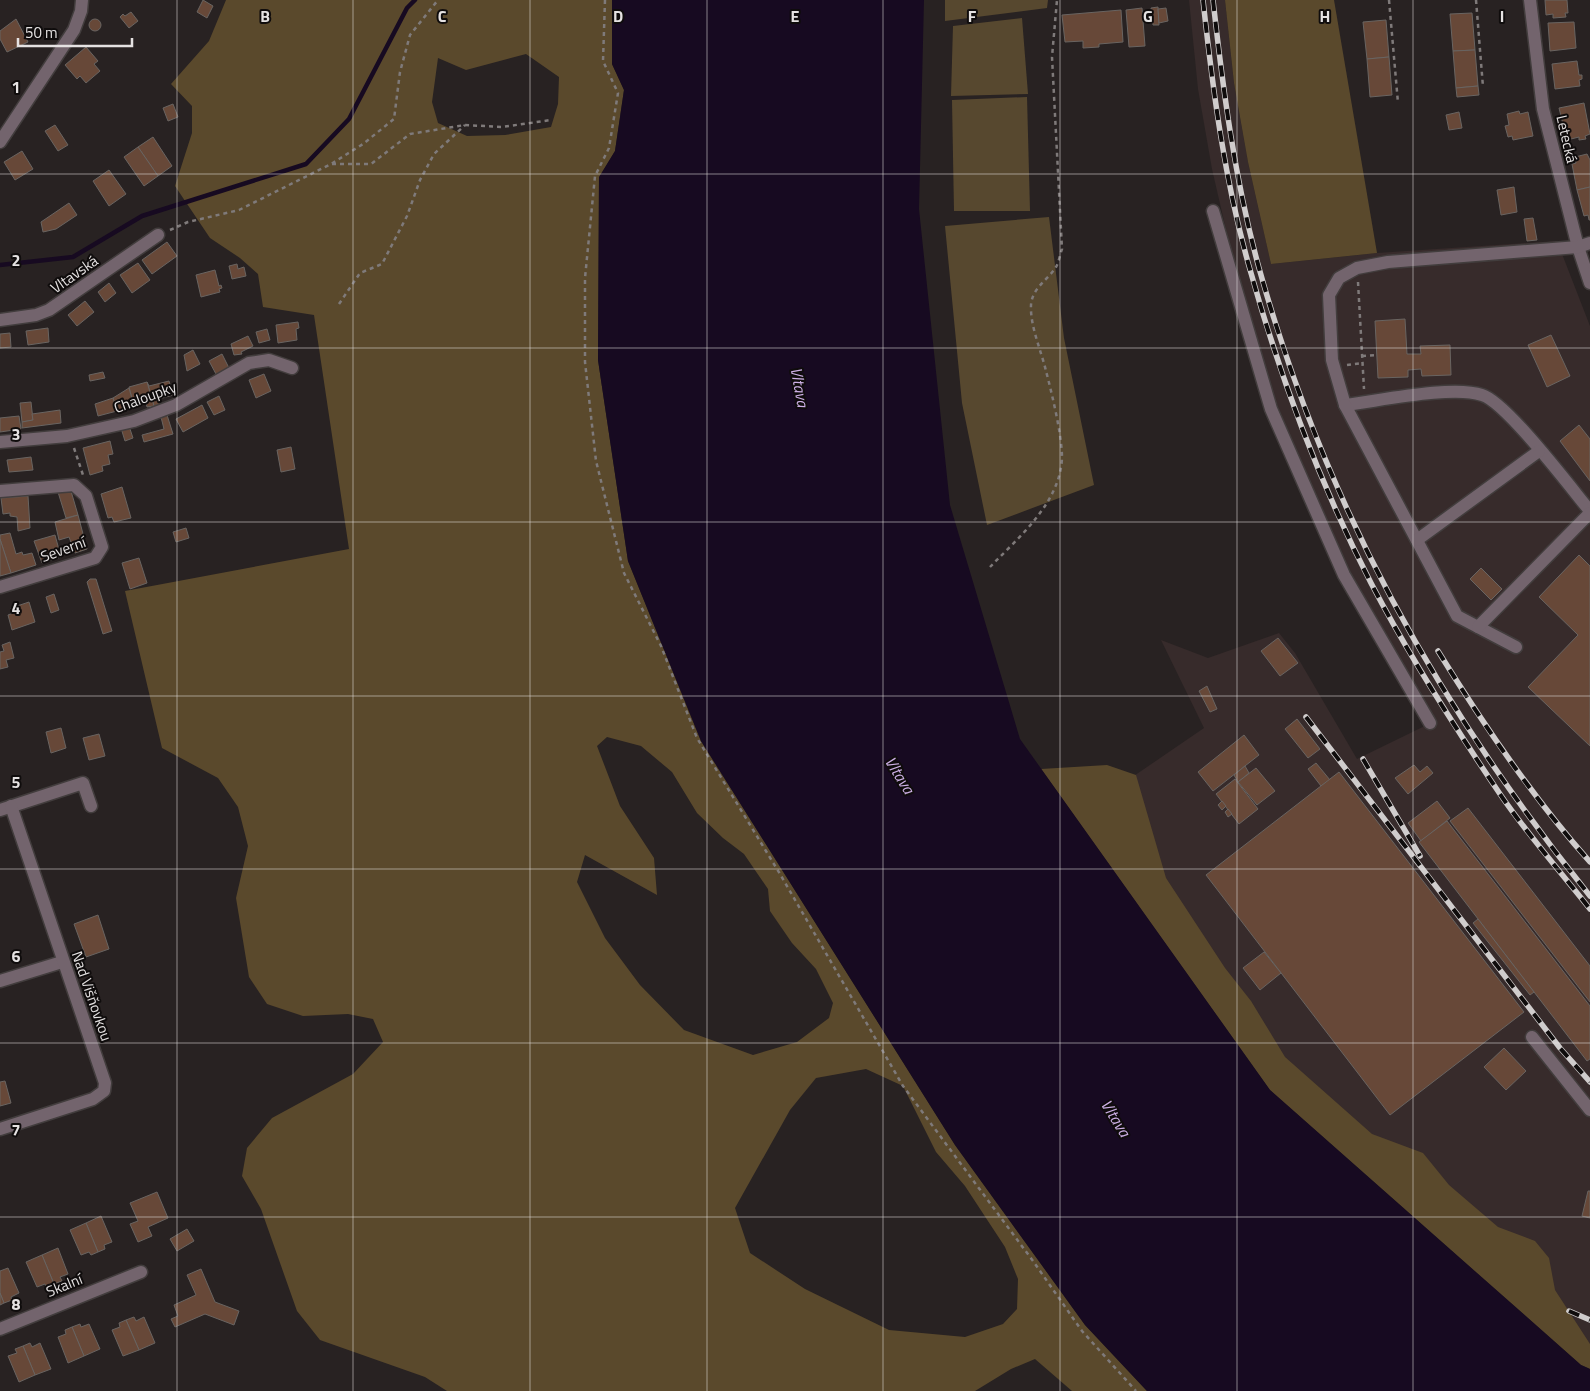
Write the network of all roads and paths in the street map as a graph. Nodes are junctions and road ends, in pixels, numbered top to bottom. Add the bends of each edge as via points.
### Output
1 (82, 0) edge
2 (438, 0) edge
3 (605, 0) edge
4 (1057, 0) edge
5 (1389, 0) edge
6 (1476, 0) edge
7 (1530, 0) edge
8 (1483, 87) dead end
9 (1398, 103) dead end
10 (551, 120) dead end
11 (465, 125) junction
12 (0, 142) edge
13 (331, 164) junction
14 (1213, 211) dead end
15 (158, 235) joint
16 (1584, 245) edge
17 (1357, 268) junction
18 (1590, 283) edge
19 (339, 304) dead end
20 (0, 320) edge
21 (1377, 355) dead end
22 (1362, 356) junction
23 (292, 368) dead end
24 (1365, 403) junction
25 (1345, 405) junction
26 (67, 436) junction
27 (0, 442) edge
28 (1539, 451) junction
29 (0, 491) edge
30 (82, 492) junction
31 (1590, 512) edge
32 (1417, 540) junction
33 (990, 567) dead end
34 (0, 588) edge
35 (1478, 627) junction
36 (1516, 647) dead end
37 (1430, 723) dead end
38 (91, 806) dead end
39 (6, 808) edge
40 (62, 962) junction
41 (0, 981) edge
42 (1532, 1037) dead end
43 (1590, 1110) edge
44 (0, 1129) edge
45 (141, 1272) dead end
46 (0, 1329) edge
47 (1136, 1391) edge

1 - 12 street via 74,30
2 - 13 path via 410,36 400,72 394,119
3 - 47 path via 603,61 618,93 609,148 595,176 585,278 585,362 596,461 624,573 661,646 697,738 904,1086 1082,1331
4 - 33 path via 1052,57 1062,249 1056,266 1037,287 1031,302 1032,318 1053,396 1062,458 1047,503
5 - 9 path
6 - 8 path
7 - 16 street, Letecká via 1543,109
10 - 11 path via 502,127
11 - 13 path via 410,134 371,164
11 - 19 path via 434,154 382,264 360,273
13 - 15 path via 239,210 188,222
14 - 37 street via 1271,409 1344,575
15 - 20 street, Vltavská via 49,310
16 - 17 street via 1388,262
16 - 18 street, Letecká
17 - 22 path
17 - 25 street via 1340,278 1329,295 1332,360
21 - 22 path
22 - 24 path
23 - 26 street, Chaloupky via 269,360 249,363 176,405 134,421
24 - 25 street
24 - 28 street via 1454,391 1483,395 1515,421
25 - 32 street
26 - 27 street, Chaloupky
26 - 30 path via 67,445 75,448 87,485
28 - 31 street
28 - 32 street
29 - 30 street via 65,485
30 - 34 street, Severní via 102,547 95,558
31 - 35 street
32 - 35 street via 1456,616
35 - 36 street
38 - 39 street via 83,783
39 - 40 street, Nad Višňovkou
40 - 41 street
40 - 44 street, Nad Višňovkou via 105,1083 104,1091 93,1099
42 - 43 street
45 - 46 street, Skalní

